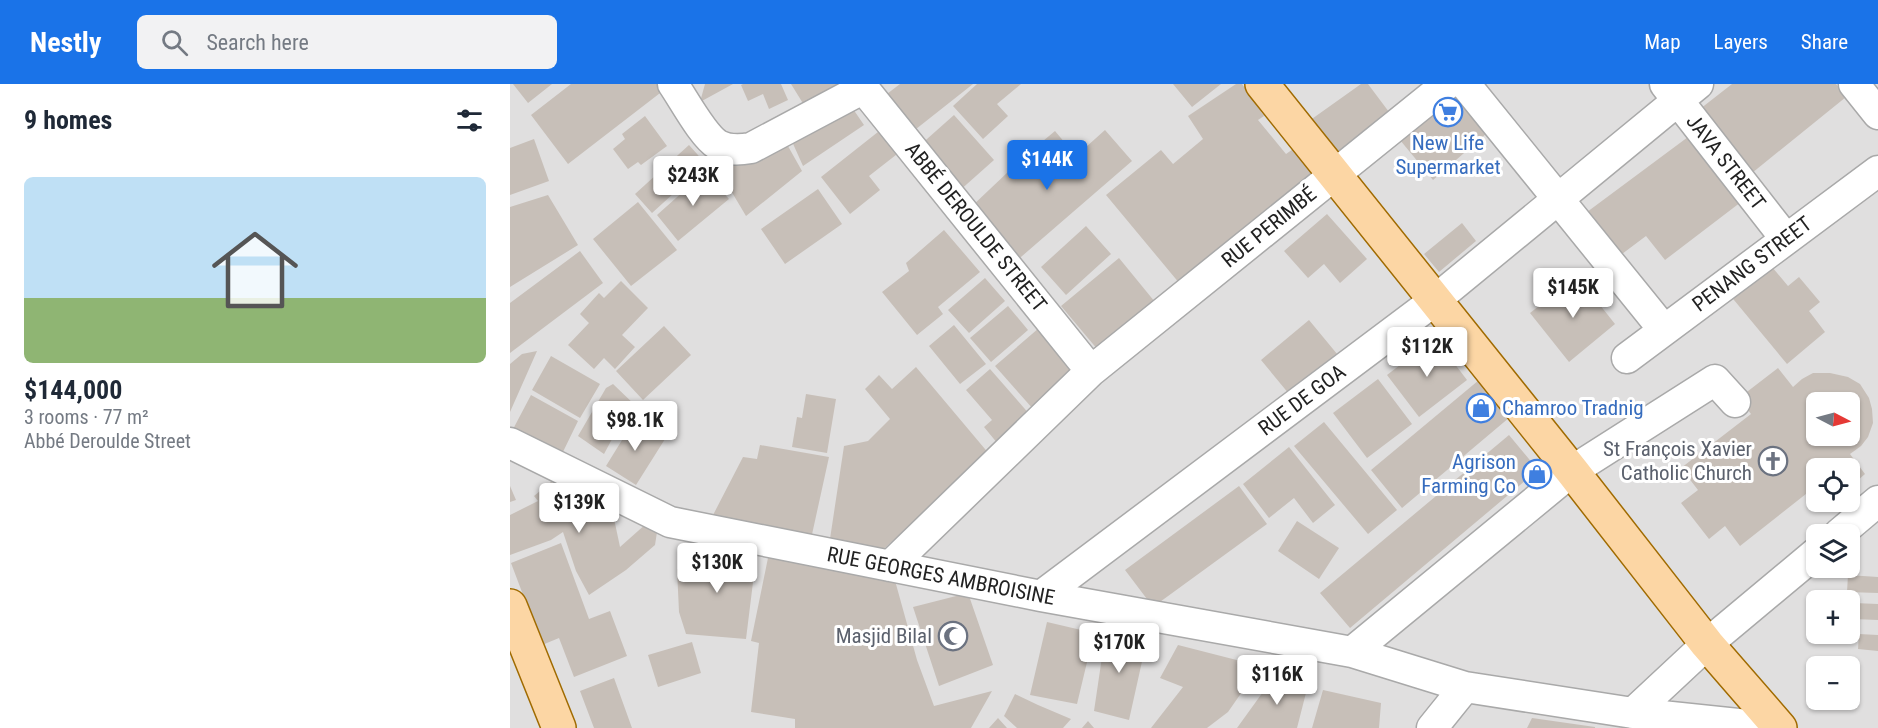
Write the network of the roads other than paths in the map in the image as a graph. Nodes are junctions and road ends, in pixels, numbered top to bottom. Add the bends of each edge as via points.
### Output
1 (673, 84) edge
2 (1262, 84) edge
3 (1447, 84) edge
4 (1465, 84) edge
5 (1854, 84) edge
6 (862, 86) edge
7 (1680, 89) edge
8 (1878, 114) edge
9 (1878, 171) edge
10 (1334, 175) junction
11 (1558, 199) junction
12 (1786, 239) junction
13 (1434, 301) junction
14 (1664, 330) junction
15 (1627, 358) dead end
16 (1091, 371) junction
17 (1734, 402) dead end
18 (510, 443) edge
19 (1572, 471) junction
20 (1878, 501) edge
21 (1851, 524) edge
22 (1806, 561) edge
23 (890, 566) junction
24 (1041, 596) junction
25 (510, 606) edge
26 (1707, 644) junction
27 (1352, 652) junction
28 (1466, 687) junction
29 (1633, 713) junction
30 (1720, 725) edge
31 (560, 728) edge
32 (1432, 728) edge
33 (1778, 728) edge

1 - 6 street via 710,138 729,149 740,150 751,148
2 - 10 main road
3 - 10 street, RUE PERIMBÉ
4 - 11 street
5 - 8 street
6 - 16 street, ABBÉ DEROULDE STREET
7 - 11 street, RUE DE GOA
7 - 12 street, JAVA STREET
9 - 12 street, PENANG STREET
10 - 13 main road
10 - 16 street, RUE PERIMBÉ
11 - 13 street, RUE DE GOA
11 - 14 street
12 - 14 street, PENANG STREET
13 - 19 main road
13 - 24 street, RUE DE GOA
14 - 15 street, PENANG STREET
16 - 23 street, RUE PERIMBÉ
17 - 19 street via 1715,380
18 - 23 street, RUE GEORGES AMBROISINE via 670,522
19 - 26 main road
19 - 27 street
20 - 21 street
22 - 26 street
23 - 24 street, RUE GEORGES AMBROISINE
24 - 27 street, RUE GEORGES AMBROISINE
25 - 31 main road
26 - 29 street
26 - 33 main road
27 - 28 street, RUE GEORGES AMBROISINE
28 - 29 street, RUE GEORGES AMBROISINE
28 - 32 street
29 - 30 street, RUE GEORGES AMBROISINE
30 - 33 street, RUE GEORGES AMBROISINE

